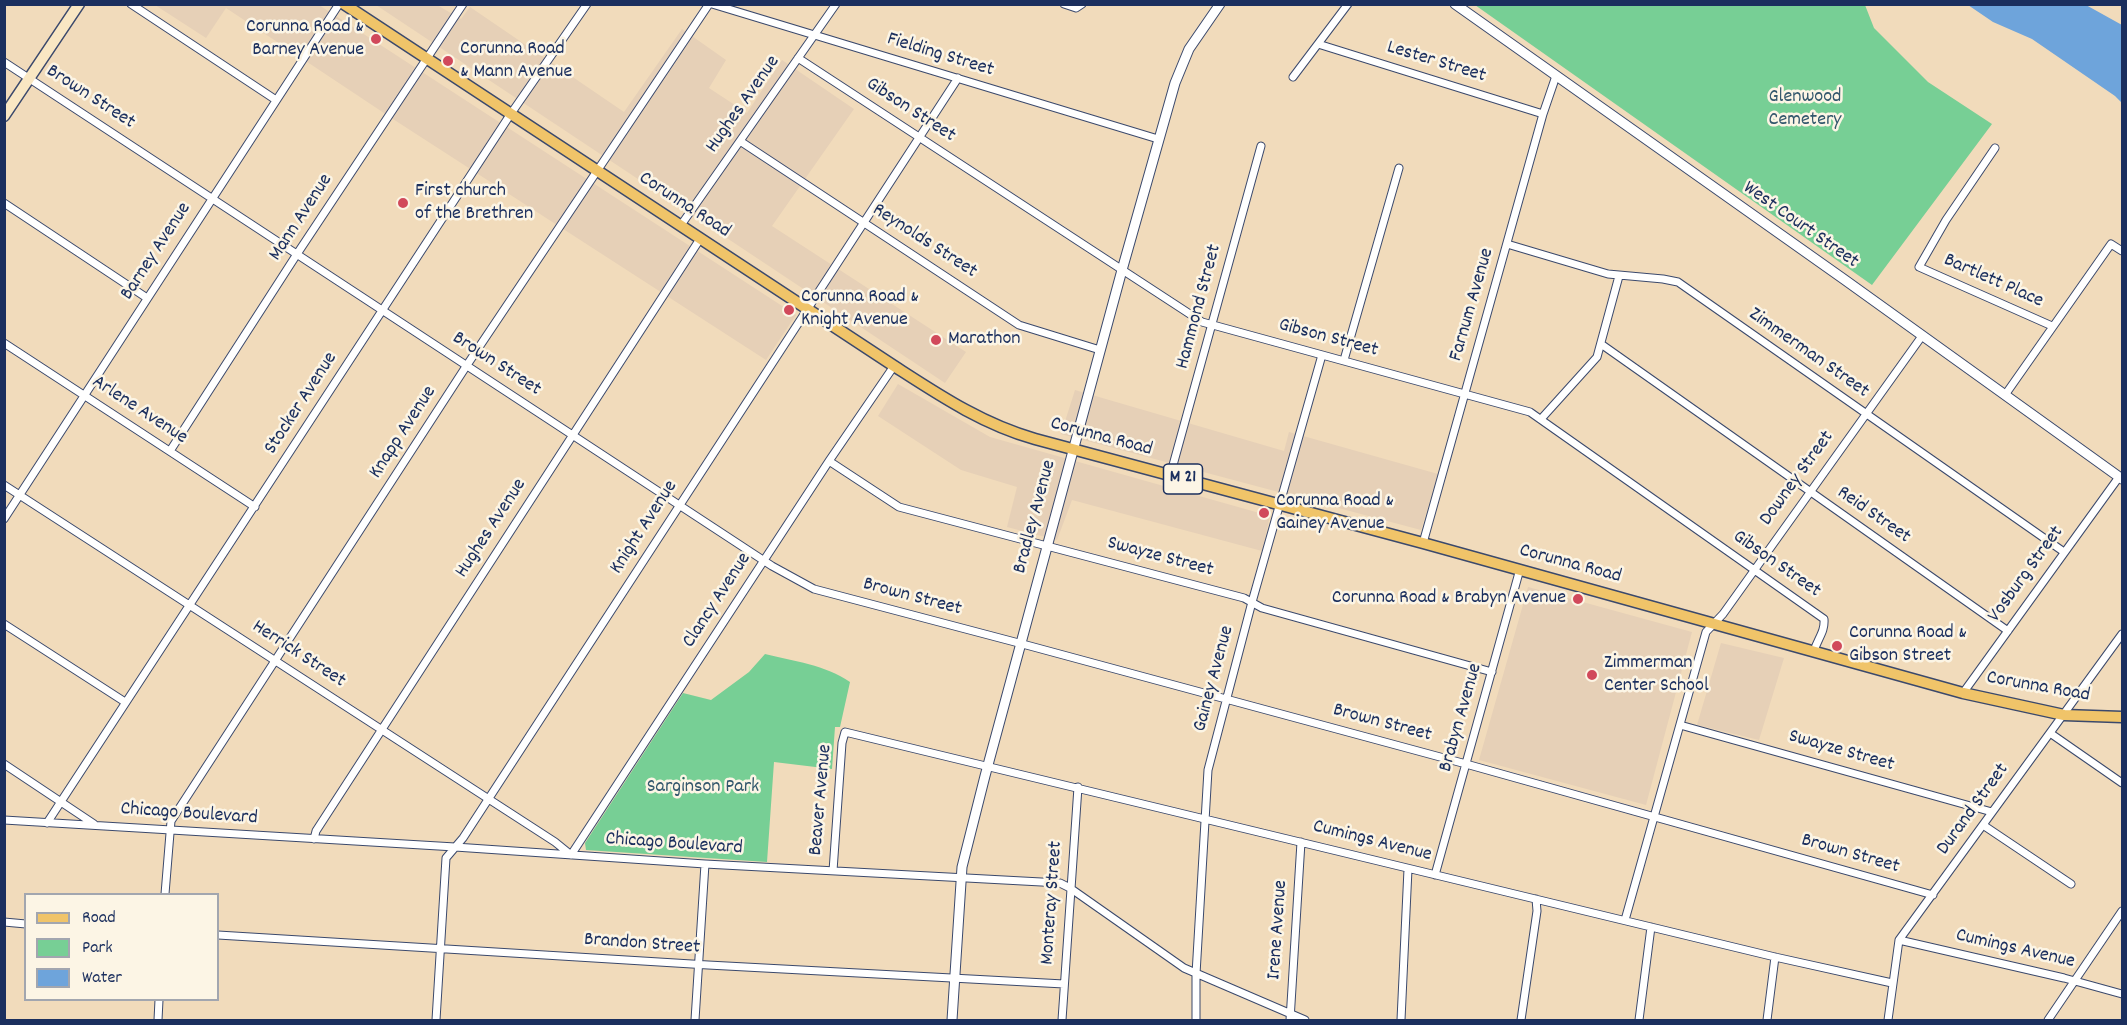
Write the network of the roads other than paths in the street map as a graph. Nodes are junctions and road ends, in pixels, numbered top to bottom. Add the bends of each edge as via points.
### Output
1 (79, 4) edge
2 (131, 4) edge
3 (339, 4) edge
4 (344, 4) edge
5 (464, 4) edge
6 (587, 4) edge
7 (711, 4) edge
8 (836, 4) edge
9 (1064, 4) edge
10 (1220, 4) edge
11 (1348, 4) edge
12 (1455, 4) edge
13 (1079, 6) edge
14 (814, 35) junction
15 (1318, 44) junction
16 (798, 58) junction
17 (426, 59) junction
18 (4, 62) edge
19 (1556, 76) junction
20 (1293, 77) dead end
21 (29, 78) junction
22 (958, 78) junction
23 (276, 100) junction
24 (1543, 114) junction
25 (510, 115) junction
26 (4, 116) edge
27 (920, 137) junction
28 (1158, 139) junction
29 (740, 141) junction
30 (1261, 146) dead end
31 (1995, 148) dead end
32 (1399, 168) dead end
33 (597, 171) junction
34 (212, 198) junction
35 (4, 203) edge
36 (863, 222) junction
37 (681, 225) junction
38 (700, 239) junction
39 (1507, 244) junction
40 (2122, 251) edge
41 (297, 254) junction
42 (1122, 270) junction
43 (1619, 276) junction
44 (147, 297) junction
45 (383, 309) junction
46 (808, 309) junction
47 (1213, 325) junction
48 (2052, 326) junction
49 (1922, 336) junction
50 (4, 344) edge
51 (1601, 344) junction
52 (1100, 350) junction
53 (1323, 355) junction
54 (1344, 360) junction
55 (467, 365) junction
56 (894, 366) junction
57 (1465, 394) junction
58 (2005, 394) junction
59 (84, 395) junction
60 (1865, 414) junction
61 (1541, 419) junction
62 (573, 435) junction
63 (1073, 450) junction
64 (170, 451) junction
65 (828, 461) junction
66 (1170, 476) junction
67 (2121, 478) edge
68 (4, 485) edge
69 (1810, 491) junction
70 (20, 495) junction
71 (680, 505) junction
72 (1281, 505) junction
73 (255, 507) junction
74 (4, 519) edge
75 (1423, 543) junction
76 (1047, 545) junction
77 (2064, 552) junction
78 (765, 560) junction
79 (1520, 569) junction
80 (1754, 569) junction
81 (1252, 602) junction
82 (190, 604) junction
83 (1714, 623) junction
84 (4, 624) edge
85 (2008, 631) junction
86 (2122, 638) edge
87 (1020, 643) junction
88 (1814, 651) junction
89 (275, 660) junction
90 (1492, 672) junction
91 (1963, 693) junction
92 (1226, 698) junction
93 (125, 702) junction
94 (2064, 715) junction
95 (2122, 717) edge
96 (1680, 725) junction
97 (381, 729) junction
98 (845, 732) joint
99 (2050, 733) junction
100 (4, 764) edge
101 (1466, 764) junction
102 (988, 766) junction
103 (2122, 783) edge
104 (1078, 787) junction
105 (488, 799) junction
106 (61, 801) junction
107 (1992, 812) junction
108 (1653, 817) junction
109 (1205, 819) junction
110 (4, 820) edge
111 (47, 823) junction
112 (1983, 825) junction
113 (97, 826) junction
114 (169, 831) junction
115 (314, 839) junction
116 (1301, 842) junction
117 (455, 847) junction
118 (571, 855) junction
119 (705, 864) junction
120 (1408, 869) junction
121 (833, 871) junction
122 (1435, 875) junction
123 (961, 878) junction
124 (2071, 884) dead end
125 (1070, 888) junction
126 (165, 893) edge
127 (1933, 895) junction
128 (1536, 899) junction
129 (2122, 911) edge
130 (1625, 920) junction
131 (4, 922) edge
132 (24, 924) edge
133 (1651, 927) junction
134 (219, 935) edge
135 (1899, 940) junction
136 (441, 949) junction
137 (1775, 957) junction
138 (698, 965) junction
139 (1196, 974) junction
140 (955, 978) junction
141 (2075, 981) junction
142 (1892, 983) junction
143 (1064, 984) junction
144 (2122, 994) edge
145 (159, 1001) edge
146 (1290, 1017) edge
147 (158, 1020) edge
148 (436, 1020) edge
149 (694, 1020) edge
150 (952, 1020) edge
151 (1062, 1020) edge
152 (1196, 1020) edge
153 (1305, 1020) edge
154 (1401, 1020) edge
155 (1521, 1020) edge
156 (1639, 1020) edge
157 (1767, 1020) edge
158 (1888, 1020) edge
159 (2048, 1020) edge

1 - 21 main road
2 - 23 street
3 - 23 street, Barney Avenue
4 - 17 main road, Corunna Road / M 21
5 - 17 street, Mann Avenue
6 - 25 street, Stocker Avenue
7 - 14 street, Fielding Street
7 - 33 street, Knapp Avenue
8 - 14 street, Hughes Avenue
9 - 13 street
10 - 28 street, Bradley Avenue via 1189,49
11 - 15 street
12 - 19 street, West Court Street
14 - 16 street, Hughes Avenue
14 - 22 street, Fielding Street
15 - 20 street
15 - 24 street, Lester Street
16 - 27 street, Gibson Street
16 - 29 street, Hughes Avenue
17 - 25 main road, Corunna Road / M 21
17 - 41 street, Mann Avenue
18 - 21 street, Brown Street
19 - 24 street, Farnum Avenue
19 - 49 street, West Court Street
21 - 26 main road
21 - 34 street, Brown Street
22 - 27 street, Knight Avenue
22 - 28 street, Fielding Street
23 - 34 street, Barney Avenue
24 - 39 street, Farnum Avenue
25 - 33 main road, Corunna Road / M 21
25 - 45 street, Stocker Avenue
27 - 36 street, Knight Avenue
27 - 42 street, Gibson Street
28 - 42 street, Bradley Avenue
29 - 36 street, Reynolds Street
29 - 37 street, Hughes Avenue
30 - 47 street, Hammond Street
31 - 48 street, Bartlett Place via 1919,267
32 - 54 street
33 - 37 main road, Corunna Road / M 21
33 - 55 street, Knapp Avenue
34 - 41 street, Brown Street
34 - 44 street, Barney Avenue
35 - 44 street
36 - 46 street, Knight Avenue
36 - 52 street, Reynolds Street via 1019,325
37 - 38 main road, Corunna Road / M 21
38 - 46 main road, Corunna Road / M 21
38 - 62 street, Hughes Avenue
39 - 43 street, Zimmerman Street
39 - 57 street, Farnum Avenue
40 - 48 street via 2111,244
41 - 45 street, Brown Street
41 - 64 street, Mann Avenue
42 - 47 street, Gibson Street via 1202,322
42 - 52 street, Bradley Avenue
43 - 51 street
43 - 60 street, Zimmerman Street via 1678,282
44 - 59 street, Barney Avenue
45 - 55 street, Brown Street
45 - 73 street, Stocker Avenue
46 - 56 main road, Corunna Road / M 21
46 - 71 street, Knight Avenue
47 - 53 street, Gibson Street
47 - 66 street, Hammond Street
48 - 58 street
49 - 58 street, West Court Street
49 - 60 street, Downey Street
50 - 59 street, Arlene Avenue
51 - 61 street via 1597,357
51 - 69 street, Reid Street
52 - 63 street, Bradley Avenue
53 - 54 street, Gibson Street
53 - 72 street, Gainey Avenue
54 - 57 street, Gibson Street
55 - 62 street, Brown Street
55 - 89 street, Knapp Avenue
56 - 63 main road, Corunna Road / M 21 via 977,418
56 - 65 street, Clancy Avenue
57 - 61 street, Gibson Street via 1530,412
57 - 75 street, Farnum Avenue
58 - 67 street, West Court Street
59 - 64 street, Arlene Avenue
59 - 70 street, Barney Avenue
60 - 69 street, Downey Street
60 - 77 street, Zimmerman Street
61 - 80 street, Gibson Street
62 - 71 street, Brown Street
62 - 97 street, Hughes Avenue
63 - 66 main road, Corunna Road / M 21
63 - 76 street, Bradley Avenue
64 - 73 street, Arlene Avenue
65 - 76 street, Swayze Street via 899,507
65 - 78 street, Clancy Avenue
66 - 72 main road, Corunna Road / M 21
67 - 77 street, Vosburg Street
68 - 70 street, Herrick Street
69 - 80 street, Downey Street
69 - 85 street, Reid Street
70 - 74 street, Barney Avenue
70 - 82 street, Herrick Street
71 - 78 street, Brown Street
71 - 105 street, Knight Avenue
72 - 75 main road, Corunna Road / M 21
72 - 81 street, Gainey Avenue
73 - 82 street, Stocker Avenue
75 - 79 main road, Corunna Road / M 21
76 - 81 street, Swayze Street
76 - 87 street, Bradley Avenue
77 - 85 street, Vosburg Street
78 - 87 street, Brown Street via 813,589
78 - 118 street, Clancy Avenue
79 - 83 main road, Corunna Road / M 21
79 - 90 street, Brabyn Avenue
80 - 83 street, Downey Street
80 - 88 street, Gibson Street via 1824,619
81 - 90 street, Swayze Street
81 - 92 street, Gainey Avenue
82 - 89 street, Herrick Street
82 - 93 street, Stocker Avenue
83 - 88 main road, Corunna Road / M 21
83 - 96 street, Downey Street via 1706,632
84 - 93 street
85 - 91 street, Vosburg Street
86 - 94 street, Durand Street
87 - 92 street, Brown Street
87 - 102 street, Bradley Avenue
88 - 91 main road, Corunna Road / M 21
89 - 97 street, Herrick Street
89 - 114 street, Knapp Avenue via 171,821
90 - 101 street, Brabyn Avenue
91 - 94 main road, Corunna Road / M 21
92 - 101 street, Brown Street
92 - 109 street, Gainey Avenue via 1208,771
93 - 106 street, Stocker Avenue
94 - 95 main road, Corunna Road / M 21
94 - 99 street, Durand Street
96 - 107 street, Swayze Street
96 - 108 street, Downey Street
97 - 105 street, Herrick Street
97 - 115 street, Hughes Avenue
98 - 102 street, Cumings Avenue
98 - 121 street, Beaver Avenue
99 - 103 street
99 - 107 street, Durand Street
100 - 106 street
101 - 108 street, Brown Street
101 - 122 street, Brabyn Avenue
102 - 104 street, Cumings Avenue
102 - 123 street, Bradley Avenue
104 - 109 street, Cumings Avenue
104 - 125 street, Monteray Street
105 - 117 street, Knight Avenue
105 - 118 street, Herrick Street
106 - 111 street, Stocker Avenue
106 - 113 street
107 - 112 street, Durand Street
108 - 127 street, Brown Street
108 - 130 street, Downey Street
109 - 116 street, Cumings Avenue
109 - 139 street, Gainey Avenue
110 - 111 street, Chicago Boulevard
111 - 113 street, Chicago Boulevard
112 - 124 street
112 - 127 street, Durand Street
113 - 114 street, Chicago Boulevard
114 - 115 street, Chicago Boulevard
114 - 126 street, Knapp Avenue
115 - 117 street, Chicago Boulevard
116 - 120 street, Cumings Avenue
116 - 146 street, Irene Avenue
117 - 118 street, Chicago Boulevard
117 - 136 street, Knight Avenue via 447,858
118 - 119 street, Chicago Boulevard
119 - 121 street, Chicago Boulevard
119 - 138 street
120 - 122 street, Cumings Avenue
120 - 154 street
121 - 123 street, Chicago Boulevard
122 - 128 street, Cumings Avenue
123 - 125 street, Chicago Boulevard via 1060,883
123 - 140 street, Bradley Avenue
125 - 139 street, Chicago Boulevard
125 - 143 street, Monteray Street
127 - 135 street, Durand Street
128 - 130 street, Cumings Avenue
128 - 155 street
129 - 141 street
130 - 133 street, Cumings Avenue
131 - 132 street
133 - 137 street, Cumings Avenue
133 - 156 street
134 - 136 street, Brandon Street
135 - 141 street, Cumings Avenue
135 - 142 street, Durand Street
136 - 138 street, Brandon Street
136 - 148 street, Knight Avenue
137 - 142 street, Cumings Avenue
137 - 157 street
138 - 140 street, Brandon Street
138 - 149 street
139 - 146 street, Chicago Boulevard
139 - 152 street, Gainey Avenue
140 - 143 street, Brandon Street
140 - 150 street, Bradley Avenue
141 - 144 street, Cumings Avenue
141 - 159 street
142 - 158 street, Durand Street
143 - 151 street, Monteray Street
145 - 147 street
146 - 153 street, Chicago Boulevard

